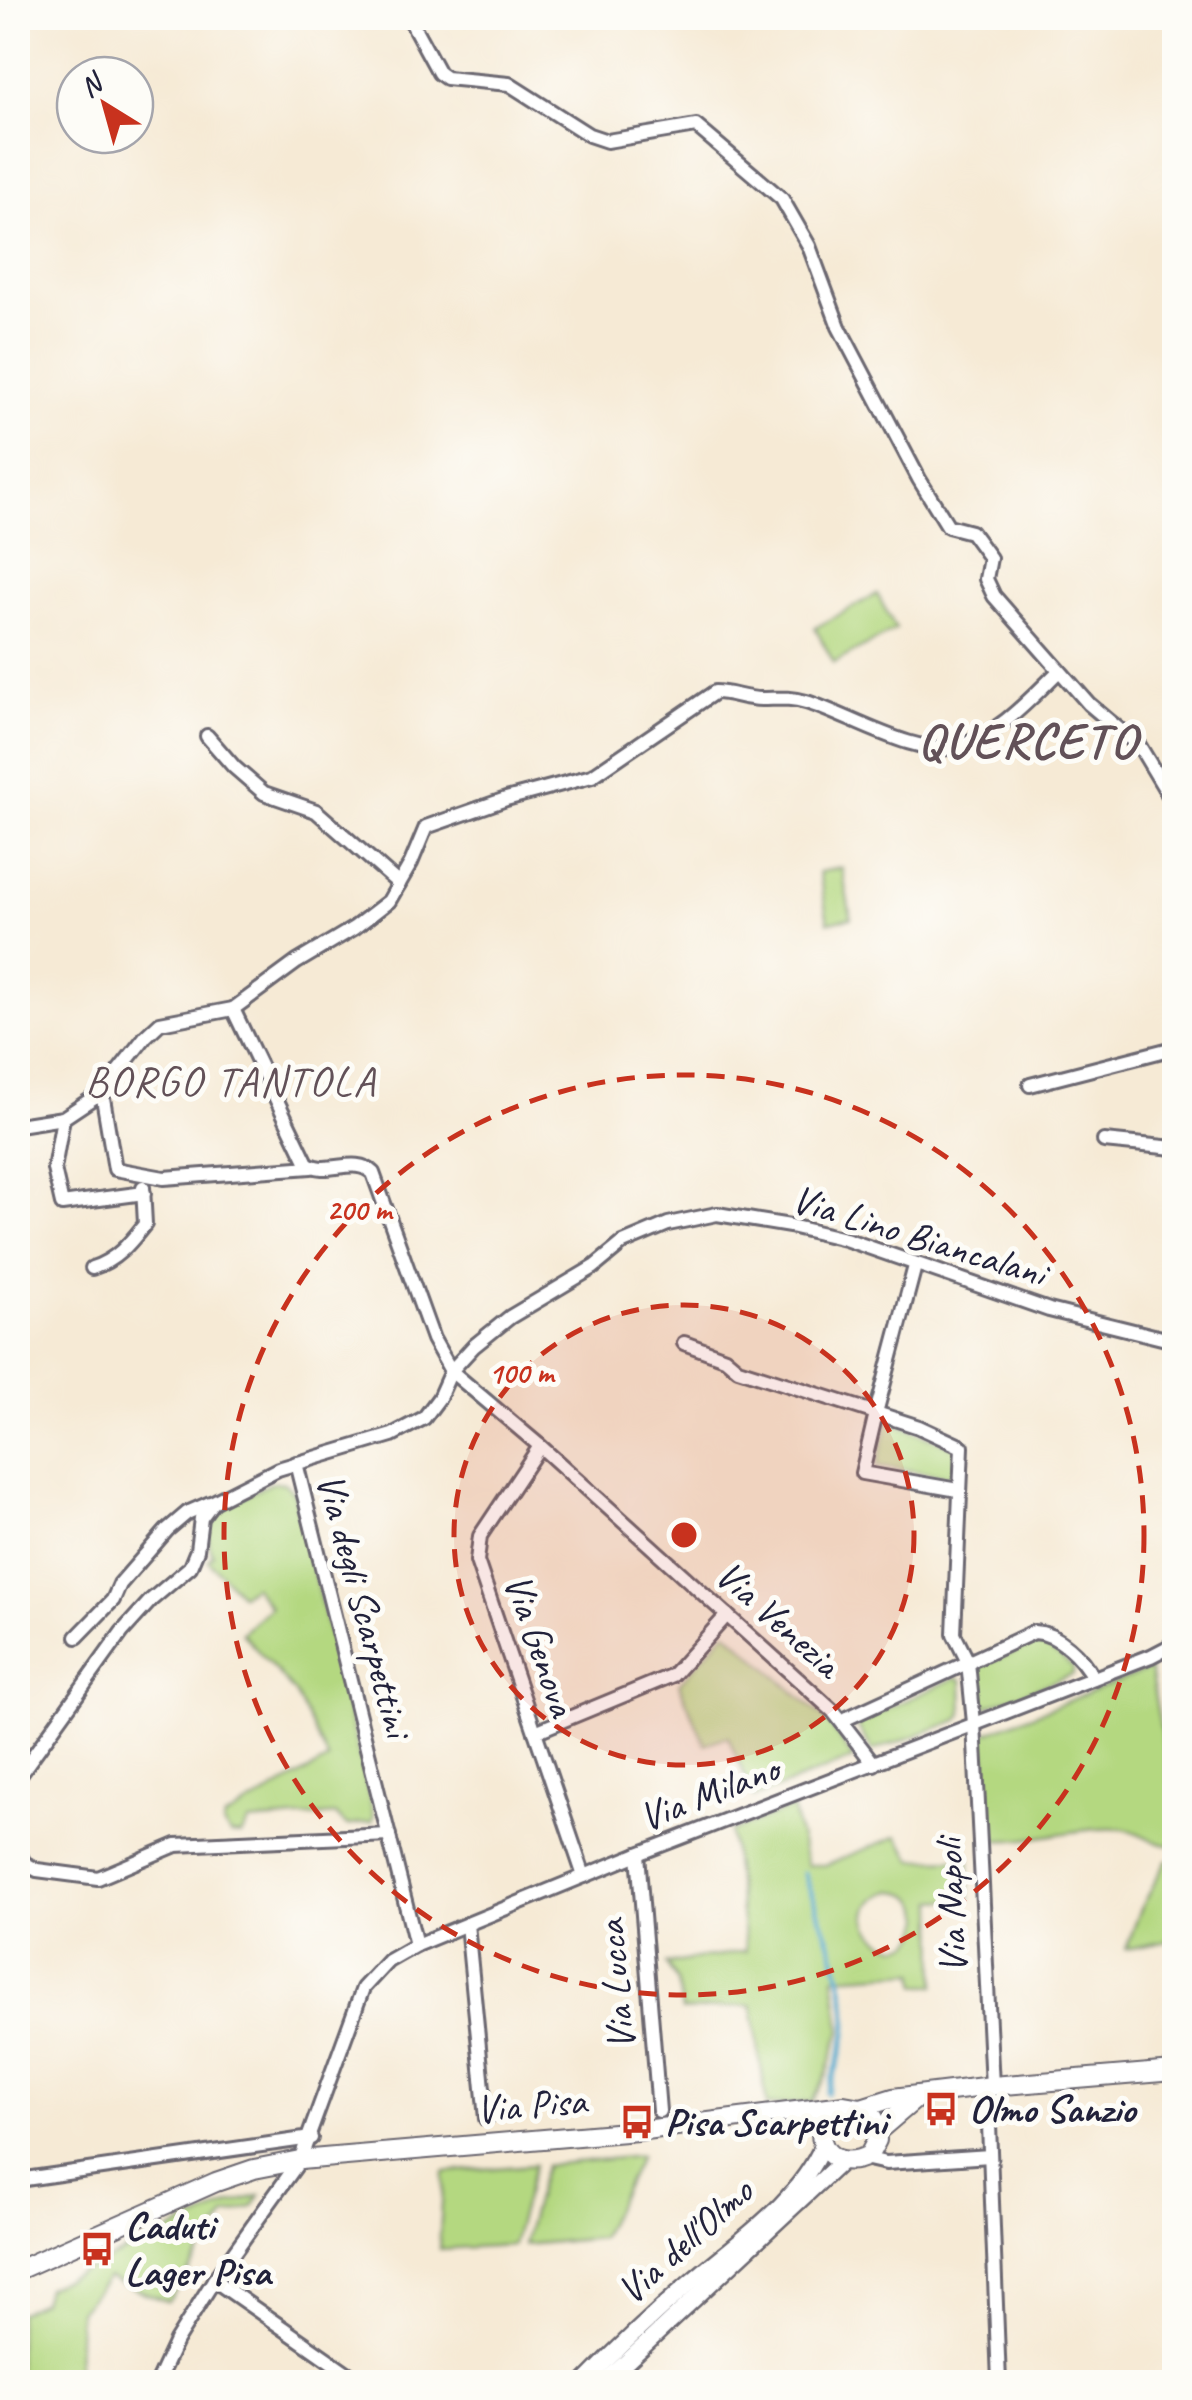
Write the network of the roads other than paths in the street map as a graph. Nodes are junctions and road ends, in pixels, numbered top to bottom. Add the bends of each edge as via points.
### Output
1 (408, 18) edge
2 (1058, 672) junction
3 (207, 736) dead end
4 (1174, 804) edge
5 (399, 884) junction
6 (233, 1009) junction
7 (1174, 1048) edge
8 (1030, 1085) dead end
9 (102, 1092) junction
10 (63, 1118) junction
11 (18, 1124) edge
12 (1104, 1142) dead end
13 (1174, 1148) edge
14 (311, 1168) junction
15 (143, 1175) junction
16 (144, 1192) junction
17 (915, 1266) junction
18 (92, 1268) dead end
19 (1174, 1341) edge
20 (684, 1343) dead end
21 (450, 1371) junction
22 (876, 1413) junction
23 (540, 1446) junction
24 (296, 1463) junction
25 (958, 1490) junction
26 (213, 1502) junction
27 (727, 1615) junction
28 (77, 1637) dead end
29 (1174, 1644) edge
30 (968, 1662) junction
31 (1093, 1678) junction
32 (842, 1721) junction
33 (974, 1724) junction
34 (534, 1732) junction
35 (874, 1764) junction
36 (18, 1777) edge
37 (389, 1835) junction
38 (18, 1851) edge
39 (638, 1854) junction
40 (584, 1876) junction
41 (467, 1924) junction
42 (416, 1945) junction
43 (1174, 2071) edge
44 (990, 2092) junction
45 (920, 2096) junction
46 (838, 2106) junction
47 (861, 2108) junction
48 (659, 2111) dead end
49 (768, 2117) junction
50 (486, 2119) dead end
51 (877, 2135) junction
52 (822, 2137) junction
53 (311, 2138) junction
54 (990, 2156) junction
55 (864, 2158) junction
56 (300, 2160) junction
57 (842, 2160) junction
58 (906, 2160) junction
59 (18, 2180) edge
60 (18, 2260) edge
61 (18, 2270) edge
62 (214, 2280) junction
63 (355, 2381) edge
64 (157, 2382) edge
65 (585, 2382) edge
66 (604, 2382) edge
67 (999, 2382) edge

1 - 2 street via 446,78 509,84 598,140 696,126 778,194 808,246 838,327 919,479 948,526 971,532 980,543 990,558 986,579 994,596
2 - 4 street via 1140,747
2 - 5 street via 1002,725 943,748 893,737 785,696 715,692 592,776 426,827
3 - 5 street via 264,792 316,811
5 - 6 street via 354,928
6 - 9 street via 160,1023
6 - 14 street
7 - 8 street
9 - 10 street
9 - 15 street via 115,1168
10 - 11 street
10 - 16 street via 54,1169 62,1204
12 - 13 street
14 - 15 street
14 - 21 street via 357,1165 374,1173
15 - 16 street
16 - 18 street via 145,1224 124,1250
17 - 19 street, Via Lino Biancalani
17 - 21 street, Via Lino Biancalani via 790,1226 717,1214 668,1224 623,1243 510,1317
17 - 22 street
20 - 22 street via 738,1369
21 - 23 street, Via Venezia
21 - 24 street, Via Lino Biancalani via 424,1418
22 - 25 street, Via Napoli via 962,1446
22 - 25 street via 862,1472
23 - 27 street, Via Venezia
23 - 34 street, Via Genova via 480,1536 477,1561
24 - 26 street, Via degli Scarpettini
24 - 37 street, Via degli Scarpettini
25 - 30 street, Via Napoli via 954,1634
26 - 28 street, Via degli Scarpettini via 166,1530
26 - 36 street via 201,1518 190,1567 122,1632
27 - 32 street, Via Venezia
27 - 34 street via 673,1675
29 - 31 street, Via Milano
30 - 31 street via 1040,1632 1055,1637
30 - 32 street
30 - 33 street, Via Napoli
31 - 33 street, Via Milano
32 - 35 street, Via Venezia
33 - 35 street, Via Milano
33 - 44 street, Via Napoli
34 - 40 street, Via Genova
35 - 39 street, Via Milano
37 - 38 street via 176,1844 98,1878 37,1870
37 - 42 street, Via degli Scarpettini
39 - 40 street, Via Milano
39 - 48 street, Via Lucca
40 - 41 street, Via Milano
41 - 42 street
41 - 50 street
42 - 53 street via 363,1988
43 - 44 main road
44 - 45 main road
44 - 54 street, Via Napoli
45 - 47 main road
45 - 51 main road
46 - 47 main road
46 - 49 main road, Via Pisa
46 - 52 main road, Via dell'Olmo via 825,2118
47 - 51 main road via 874,2118
49 - 52 main road, Via Pisa via 799,2121
49 - 56 main road, Via Pisa
51 - 55 main road
51 - 58 street
52 - 57 main road via 831,2155
52 - 65 street, Via dell'Olmo via 816,2163 799,2185
53 - 56 street
53 - 59 street
54 - 58 street
54 - 67 street, Via Napoli
55 - 57 main road
55 - 58 street
56 - 61 main road, Via Pisa via 216,2182
56 - 62 street
57 - 66 street, Via dell'Olmo
60 - 61 street
62 - 63 street
62 - 64 street

